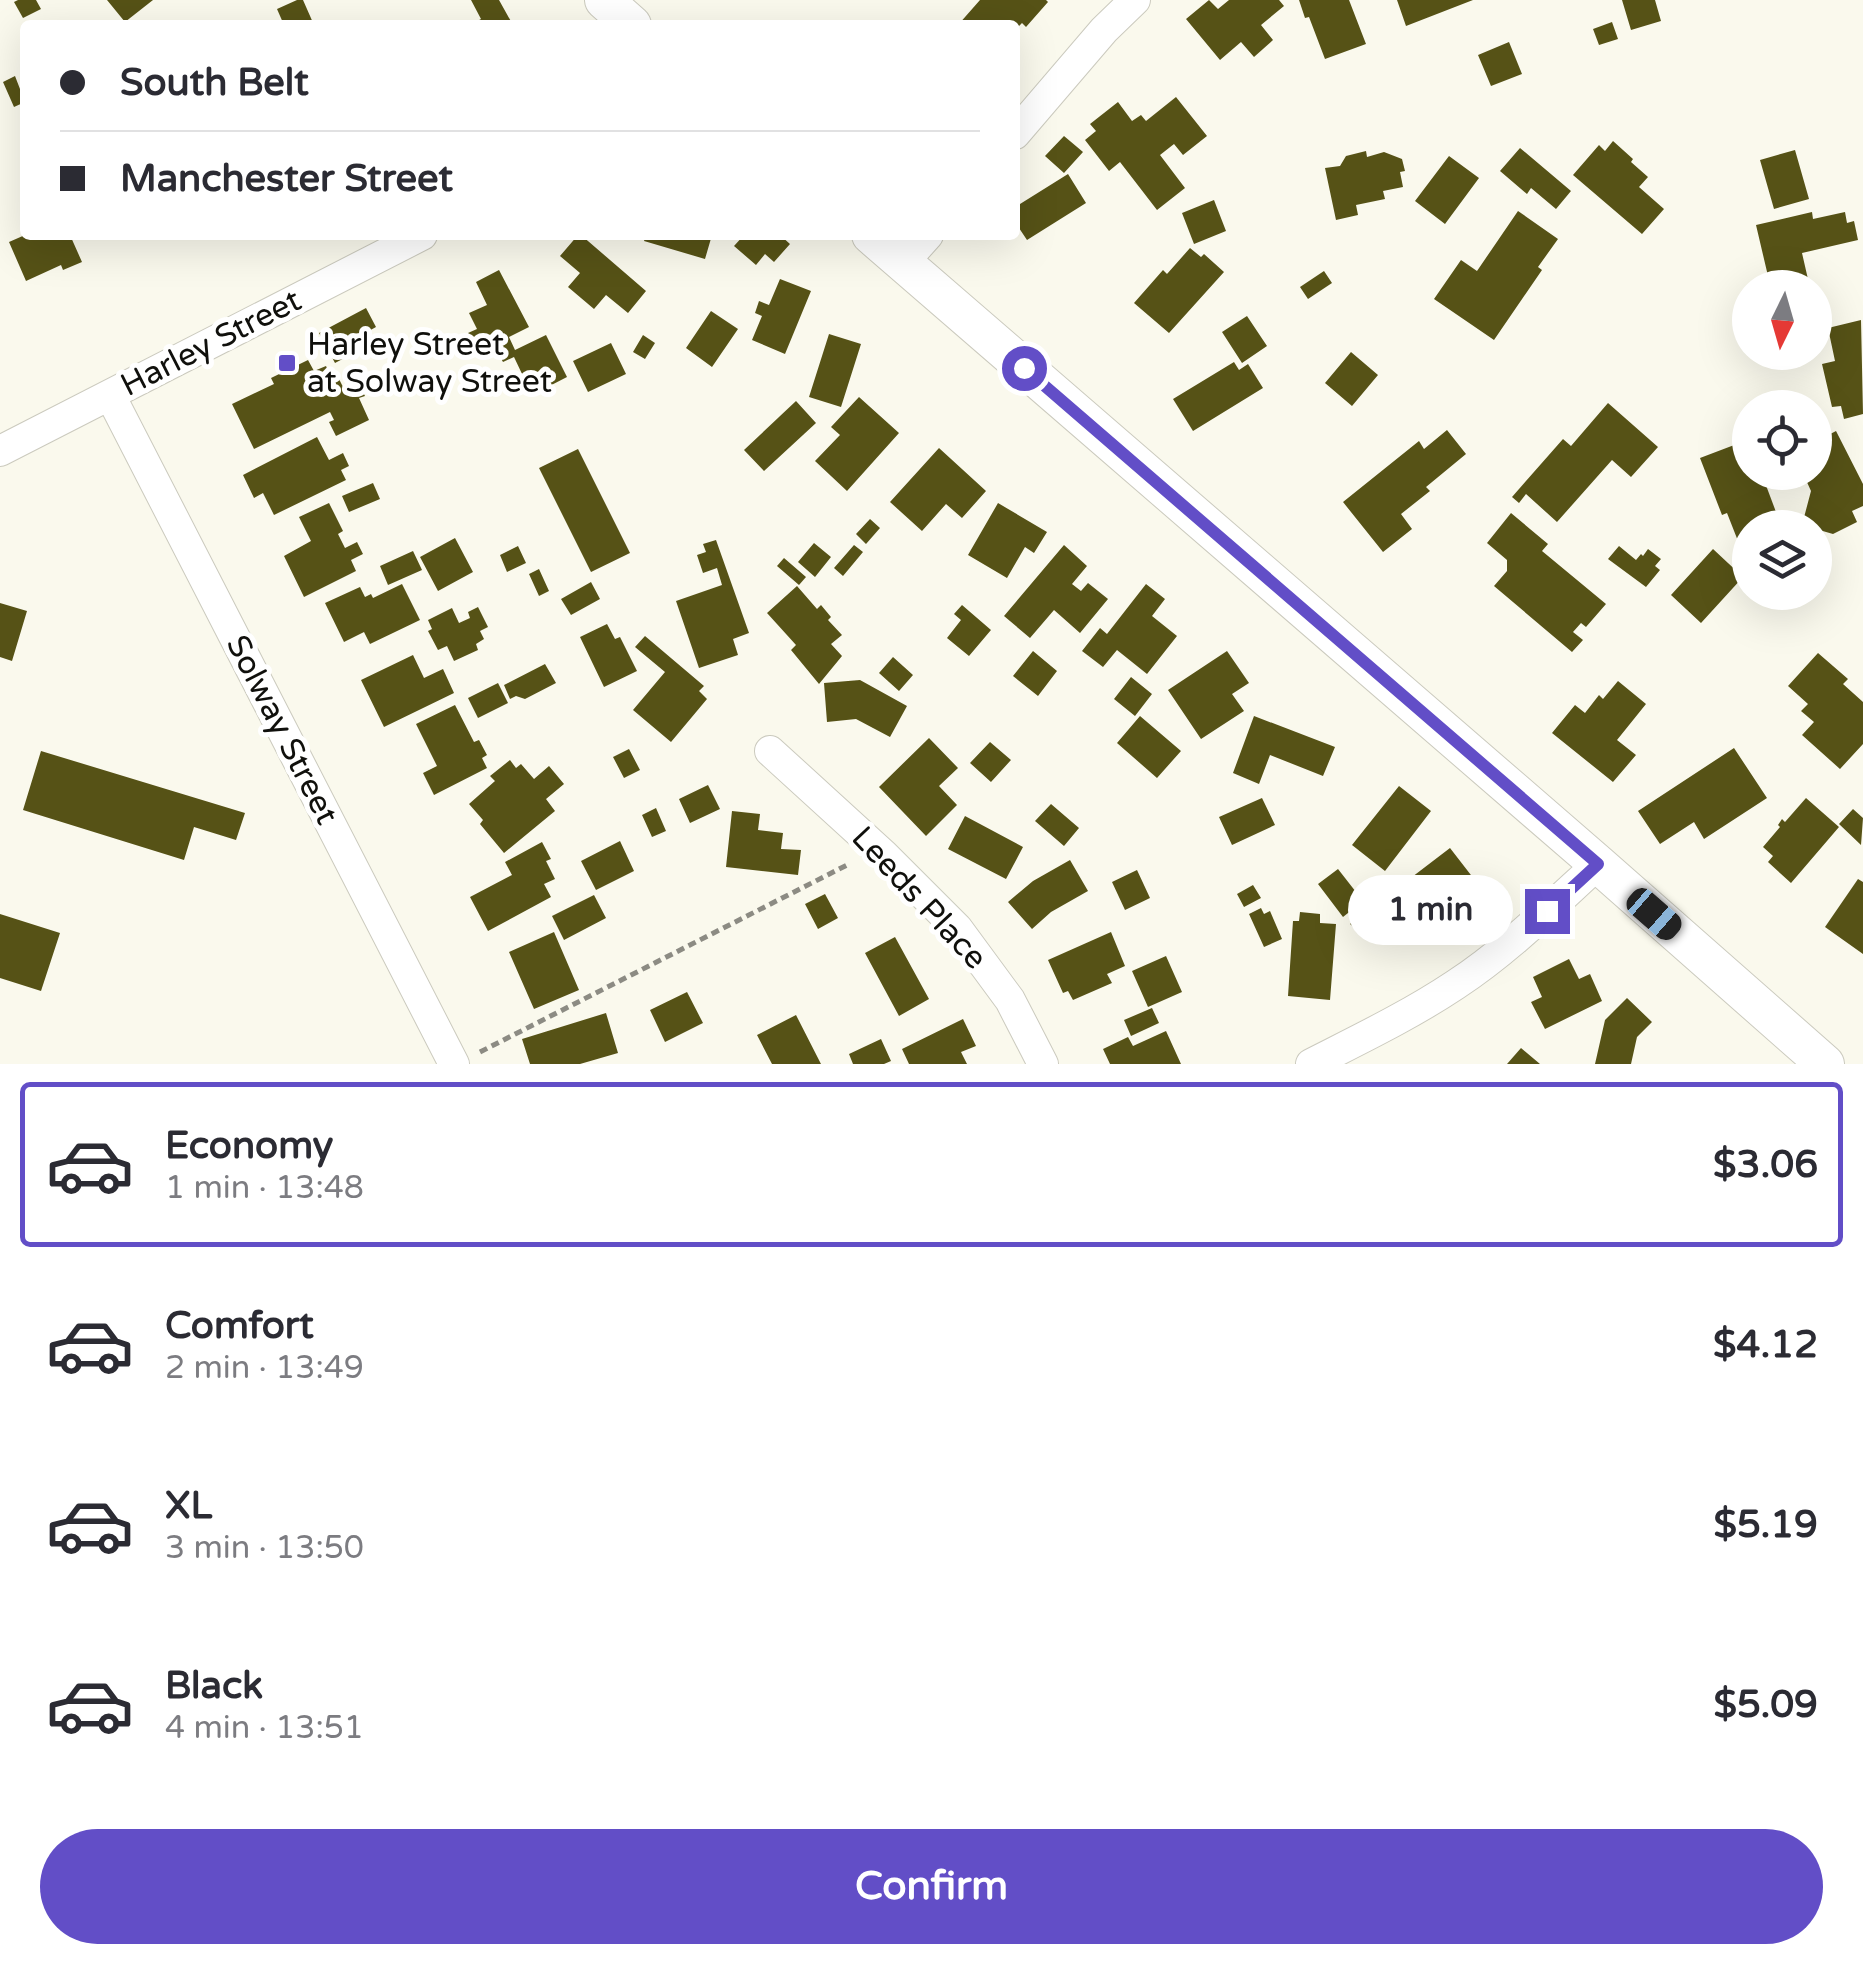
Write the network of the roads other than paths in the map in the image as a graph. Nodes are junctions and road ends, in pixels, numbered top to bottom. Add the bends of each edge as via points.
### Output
1 (604, 0) edge
2 (1136, 0) edge
3 (626, 20) edge
4 (1020, 128) edge
5 (412, 240) edge
6 (887, 240) edge
7 (916, 249) edge
8 (110, 396) junction
9 (0, 451) edge
10 (770, 751) dead end
11 (1598, 864) junction
12 (463, 1060) edge
13 (1043, 1064) edge
14 (1311, 1064) edge
15 (1825, 1064) edge

1 - 3 street
2 - 4 street
5 - 8 street, Harley Street
6 - 7 street
7 - 11 street
8 - 9 street, Harley Street
8 - 12 street, Solway Street
10 - 13 street, Leeds Place via 956,928 1010,1000
11 - 14 street via 1456,984
11 - 15 street

